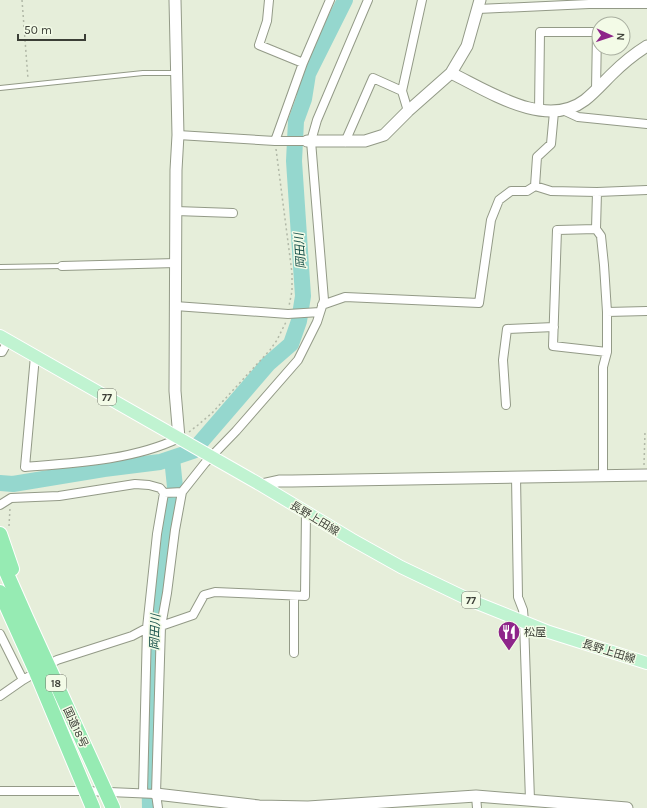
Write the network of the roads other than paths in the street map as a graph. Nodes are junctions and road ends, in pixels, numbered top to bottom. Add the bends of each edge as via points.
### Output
1 (175, 0) edge
2 (269, 0) edge
3 (330, 0) edge
4 (368, 0) edge
5 (422, 0) edge
6 (589, 2) edge
7 (625, 2) edge
8 (647, 4) edge
9 (479, 5) edge
10 (647, 46) edge
11 (303, 63) junction
12 (177, 72) junction
13 (451, 73) junction
14 (0, 88) edge
15 (596, 90) junction
16 (402, 91) junction
17 (408, 111) junction
18 (539, 111) junction
19 (565, 111) junction
20 (554, 112) junction
21 (647, 124) edge
22 (178, 135) junction
23 (279, 141) junction
24 (309, 141) junction
25 (345, 142) junction
26 (535, 186) junction
27 (647, 190) edge
28 (597, 192) junction
29 (176, 211) junction
30 (233, 213) dead end
31 (596, 229) junction
32 (176, 263) junction
33 (62, 266) joint
34 (0, 267) edge
35 (175, 306) junction
36 (321, 308) junction
37 (607, 312) junction
38 (647, 312) edge
39 (554, 327) junction
40 (4, 338) edge
41 (0, 352) edge
42 (607, 352) junction
43 (35, 356) junction
44 (506, 405) dead end
45 (179, 438) junction
46 (211, 457) junction
47 (646, 475) edge
48 (516, 476) junction
49 (603, 476) junction
50 (261, 485) junction
51 (180, 492) junction
52 (166, 493) junction
53 (0, 505) edge
54 (306, 513) junction
55 (5, 531) edge
56 (0, 558) edge
57 (0, 592) edge
58 (294, 596) junction
59 (0, 606) edge
60 (26, 617) junction
61 (524, 622) junction
62 (154, 627) junction
63 (19, 633) junction
64 (0, 634) edge
65 (294, 652) dead end
66 (647, 663) edge
67 (42, 668) junction
68 (22, 680) junction
69 (0, 696) edge
70 (86, 791) junction
71 (106, 791) junction
72 (0, 792) edge
73 (148, 794) junction
74 (476, 796) junction
75 (536, 803) edge
76 (358, 805) edge
77 (259, 807) edge
78 (93, 808) edge
79 (113, 808) edge
80 (158, 808) edge
81 (477, 808) edge
82 (627, 808) edge

1 - 12 street
2 - 11 street via 267,21 259,44
3 - 11 street
4 - 24 street
5 - 16 street
6 - 7 street
6 - 9 street
7 - 8 street
9 - 13 street via 467,46
10 - 15 street
11 - 23 street
12 - 14 lane via 143,73
12 - 22 street
13 - 17 street
13 - 18 street via 496,96
15 - 18 street via 597,32 540,32
15 - 19 street via 584,101
16 - 17 street
16 - 25 street via 373,78
17 - 25 street via 384,135 365,141
18 - 20 street
19 - 20 street
19 - 21 street via 578,117
20 - 26 street via 551,144 537,157
22 - 23 street
22 - 29 street
23 - 24 street
24 - 25 street
24 - 36 street via 324,300
26 - 28 street via 551,191
26 - 36 street via 527,191 511,191 499,200 491,220 479,303 345,297
27 - 28 street
28 - 31 street
29 - 30 street
29 - 32 street
31 - 37 street via 600,236 604,265
31 - 39 street via 557,230
32 - 33 street
32 - 35 street
33 - 34 lane
35 - 36 street via 288,314
35 - 45 street via 175,391
36 - 46 street via 317,322 298,360
37 - 38 street
37 - 42 street
39 - 42 street via 553,346
39 - 44 street via 507,329 502,360
40 - 41 street
40 - 43 main road, 長野上田線 / 77
42 - 49 street via 603,367
43 - 45 main road, 長野上田線 / 77
43 - 45 street via 25,467 84,462 142,452
45 - 46 main road, 長野上田線 / 77
46 - 50 main road, 長野上田線 / 77
46 - 51 street
47 - 49 street
48 - 49 street
48 - 50 street via 279,481
48 - 61 street via 518,597
50 - 54 main road, 長野上田線 / 77
51 - 52 street
51 - 62 street via 167,593
52 - 53 street via 149,484 135,484 59,496 11,498
52 - 62 street via 157,534
54 - 58 street via 305,596
54 - 61 main road, 長野上田線 / 77 via 401,567 472,601
55 - 60 highway via 5,545
56 - 60 highway, 国道18号 / 18
57 - 63 highway, 国道18号 / 18
58 - 62 street via 215,592 204,595 193,615
58 - 65 street
59 - 63 highway
60 - 67 highway, 国道18号 / 18
61 - 66 main road, 長野上田線 / 77
61 - 75 street
62 - 67 street via 57,660
62 - 73 street
62 - 73 street
63 - 67 highway, 国道18号 / 18
64 - 68 street
67 - 68 street
67 - 70 highway, 国道18号 / 18
67 - 71 highway, 国道18号 / 18
68 - 69 street
70 - 71 street
70 - 72 street
70 - 78 highway, 国道18号 / 18
71 - 73 street
71 - 79 highway, 国道18号 / 18
73 - 77 street
73 - 80 street
74 - 75 street
74 - 76 street
74 - 81 street
75 - 82 street
76 - 77 street

